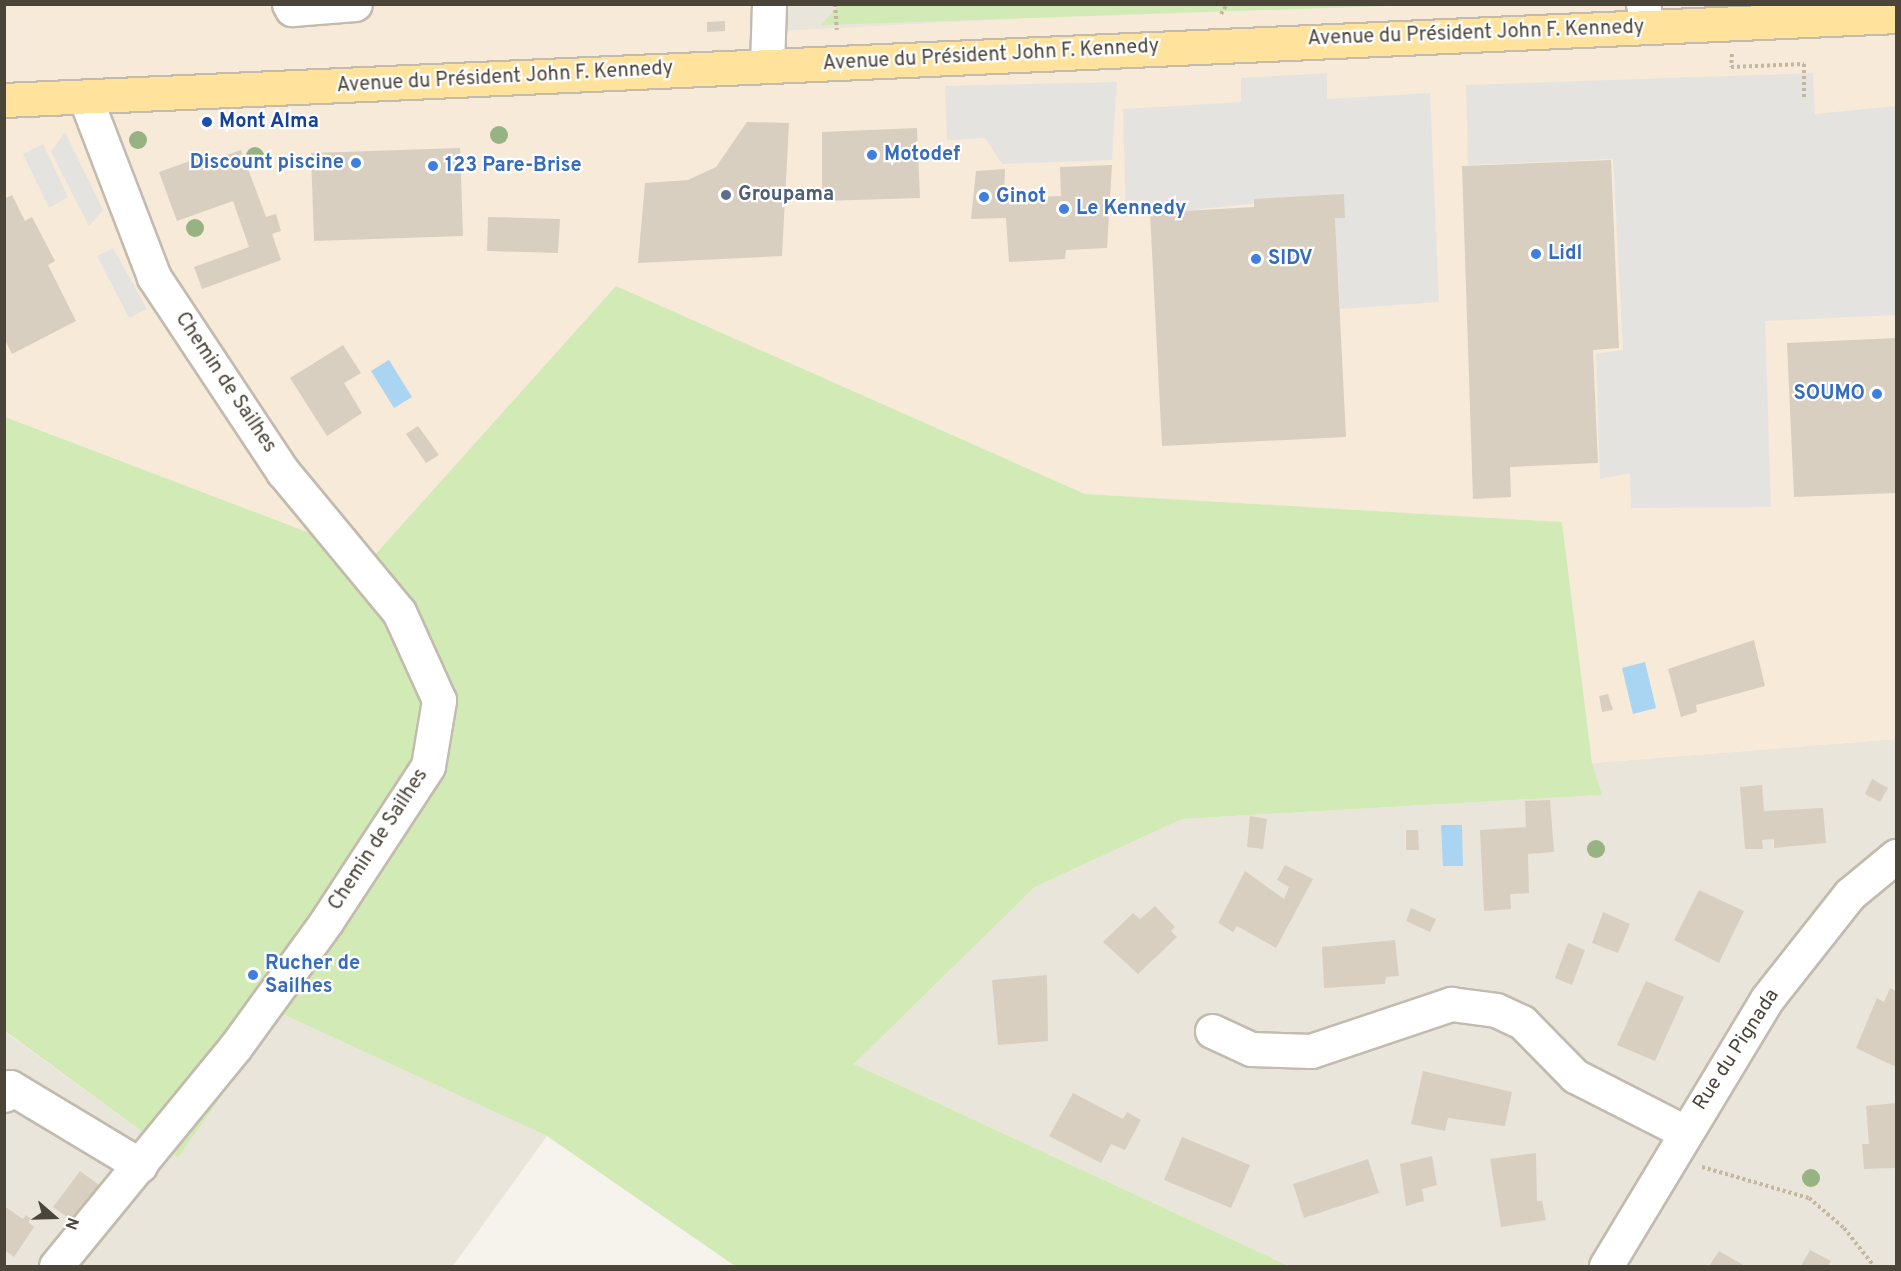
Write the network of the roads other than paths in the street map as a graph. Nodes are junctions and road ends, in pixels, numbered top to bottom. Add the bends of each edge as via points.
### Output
1 (288, 4) edge
2 (355, 4) edge
3 (769, 4) edge
4 (1795, 13) edge
5 (1645, 16) edge
6 (1896, 16) edge
7 (767, 65) junction
8 (85, 97) junction
9 (4, 100) edge
10 (4, 121) edge
11 (1896, 856) edge
12 (1212, 1031) dead end
13 (4, 1095) edge
14 (1678, 1144) junction
15 (140, 1165) junction
16 (56, 1266) edge
17 (1606, 1266) edge

1 - 2 street via 292,9
3 - 7 street
4 - 5 main road, Avenue du Président John F. Kennedy
4 - 6 main road, Avenue du Président John F. Kennedy
5 - 7 main road, Avenue du Président John F. Kennedy
7 - 8 main road, Avenue du Président John F. Kennedy
8 - 9 main road, Avenue du Président John F. Kennedy
8 - 10 main road, Avenue du Président John F. Kennedy
8 - 15 street, Chemin de Sailhes via 154,277 283,472 399,612 439,700 428,766 326,922
11 - 14 street, Rue du Pignada via 1850,894 1767,999
12 - 14 street via 1251,1049 1311,1051 1451,1004 1496,1010 1522,1022 1575,1076
13 - 15 street via 10,1087
14 - 17 street, Rue du Pignada
15 - 16 street, Chemin de Sailhes

